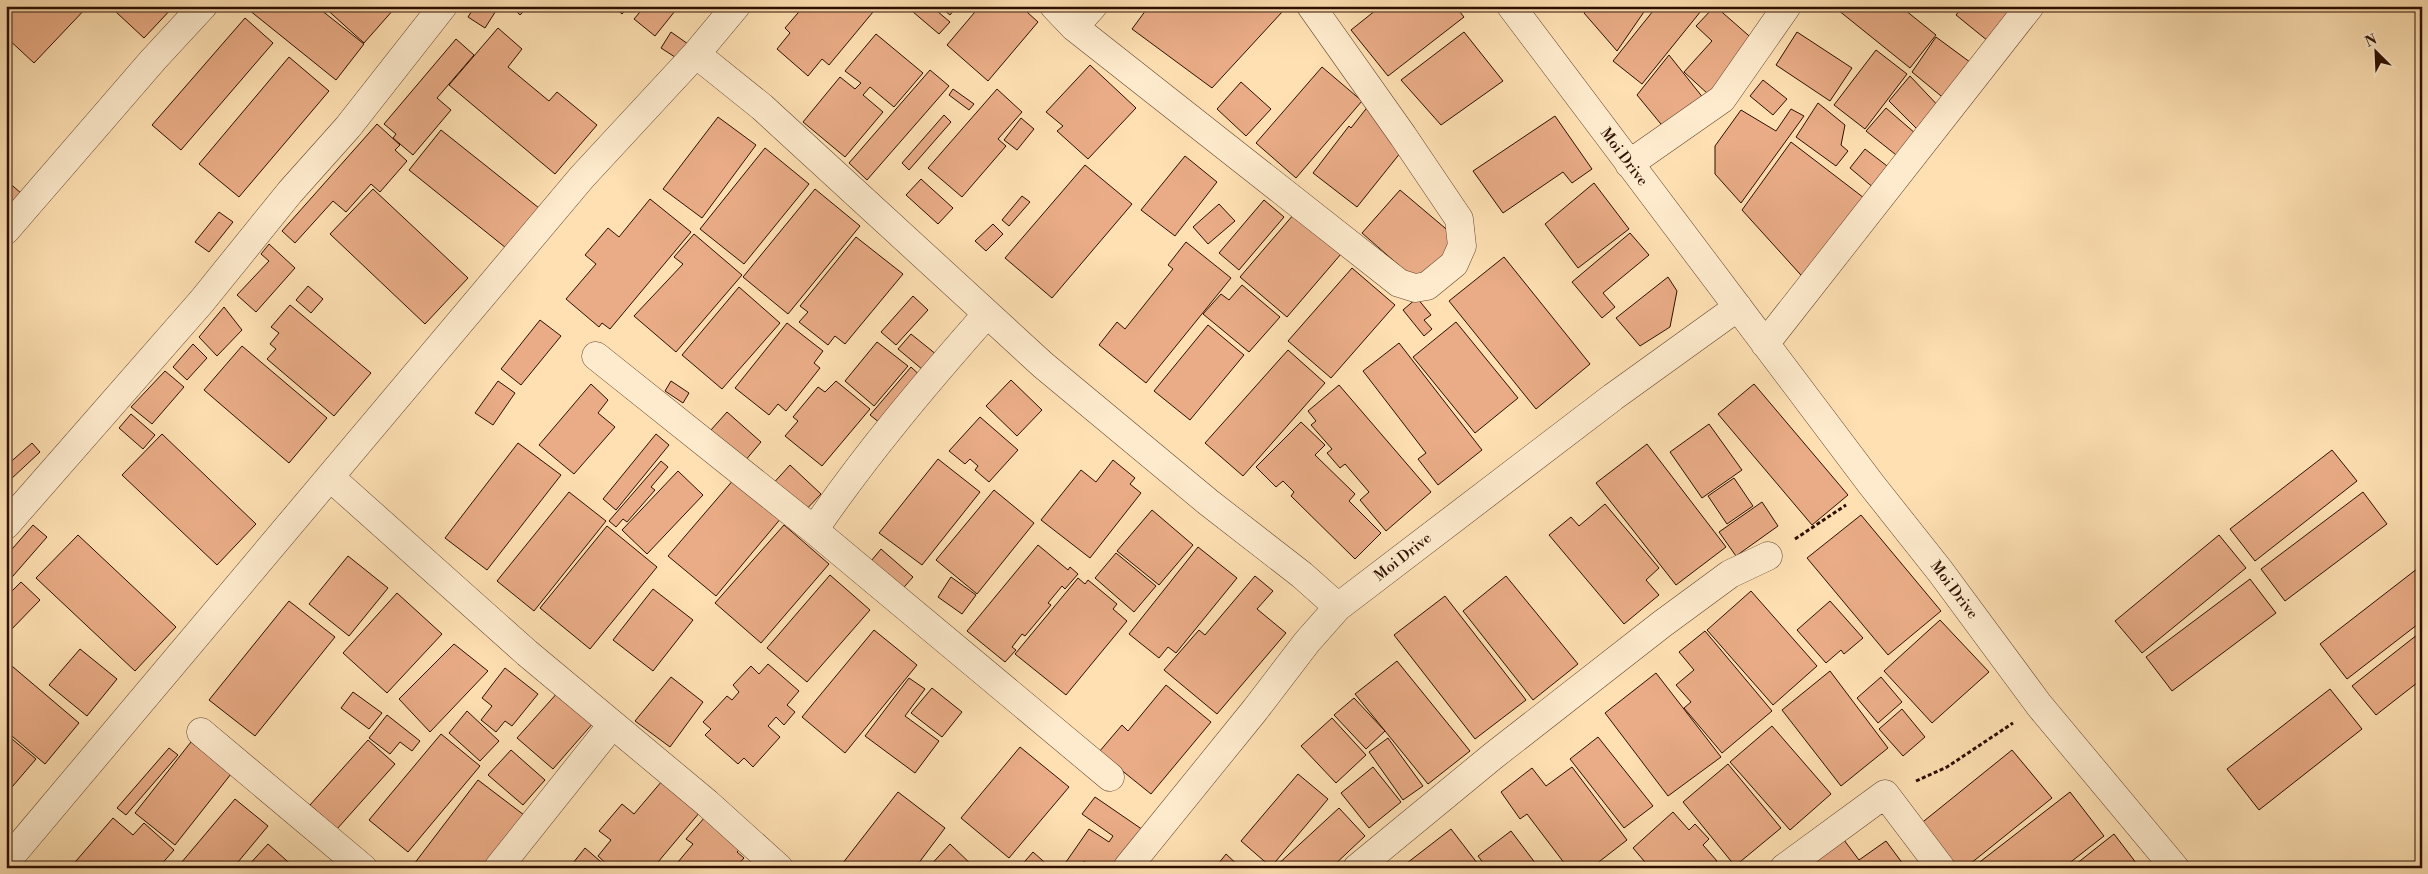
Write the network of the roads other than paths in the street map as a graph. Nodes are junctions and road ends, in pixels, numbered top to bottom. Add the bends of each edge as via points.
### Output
1 (203, 6) edge
2 (443, 6) edge
3 (736, 6) edge
4 (1054, 6) edge
5 (1093, 6) edge
6 (1311, 6) edge
7 (1511, 6) edge
8 (1787, 6) edge
9 (2030, 6) edge
10 (1074, 27) junction
11 (696, 54) junction
12 (1629, 164) junction
13 (6, 230) edge
14 (1738, 307) junction
15 (986, 314) junction
16 (1765, 344) junction
17 (596, 356) dead end
18 (331, 478) junction
19 (6, 525) edge
20 (814, 530) junction
21 (1768, 556) road end
22 (1338, 607) junction
23 (612, 725) junction
24 (201, 732) dead end
25 (1110, 777) dead end
26 (6, 862) edge
27 (363, 868) edge
28 (498, 868) edge
29 (779, 868) edge
30 (1127, 868) edge
31 (1357, 868) edge
32 (1784, 868) edge
33 (1941, 868) edge
34 (2175, 868) edge

1 - 13 street
2 - 19 street via 348,127 290,192 202,301
3 - 11 street
4 - 10 street
5 - 10 street
6 - 10 street via 1459,220 1462,246 1454,264 1427,286 1415,288 1391,277
7 - 12 street, Moi Drive
8 - 12 street via 1722,99
9 - 16 street
11 - 15 street via 769,114
11 - 18 street via 582,177
12 - 14 street, Moi Drive
14 - 16 street, Moi Drive
14 - 22 street, Moi Drive via 1613,396
15 - 20 street via 914,397
15 - 22 street via 1043,365
16 - 34 street, Moi Drive via 2039,705
17 - 20 street
18 - 23 street
18 - 26 street
20 - 25 street
21 - 31 street via 1730,574 1662,624
22 - 30 street, Moi Drive
23 - 28 street
23 - 29 street via 707,803
24 - 27 street
32 - 33 street via 1885,794

